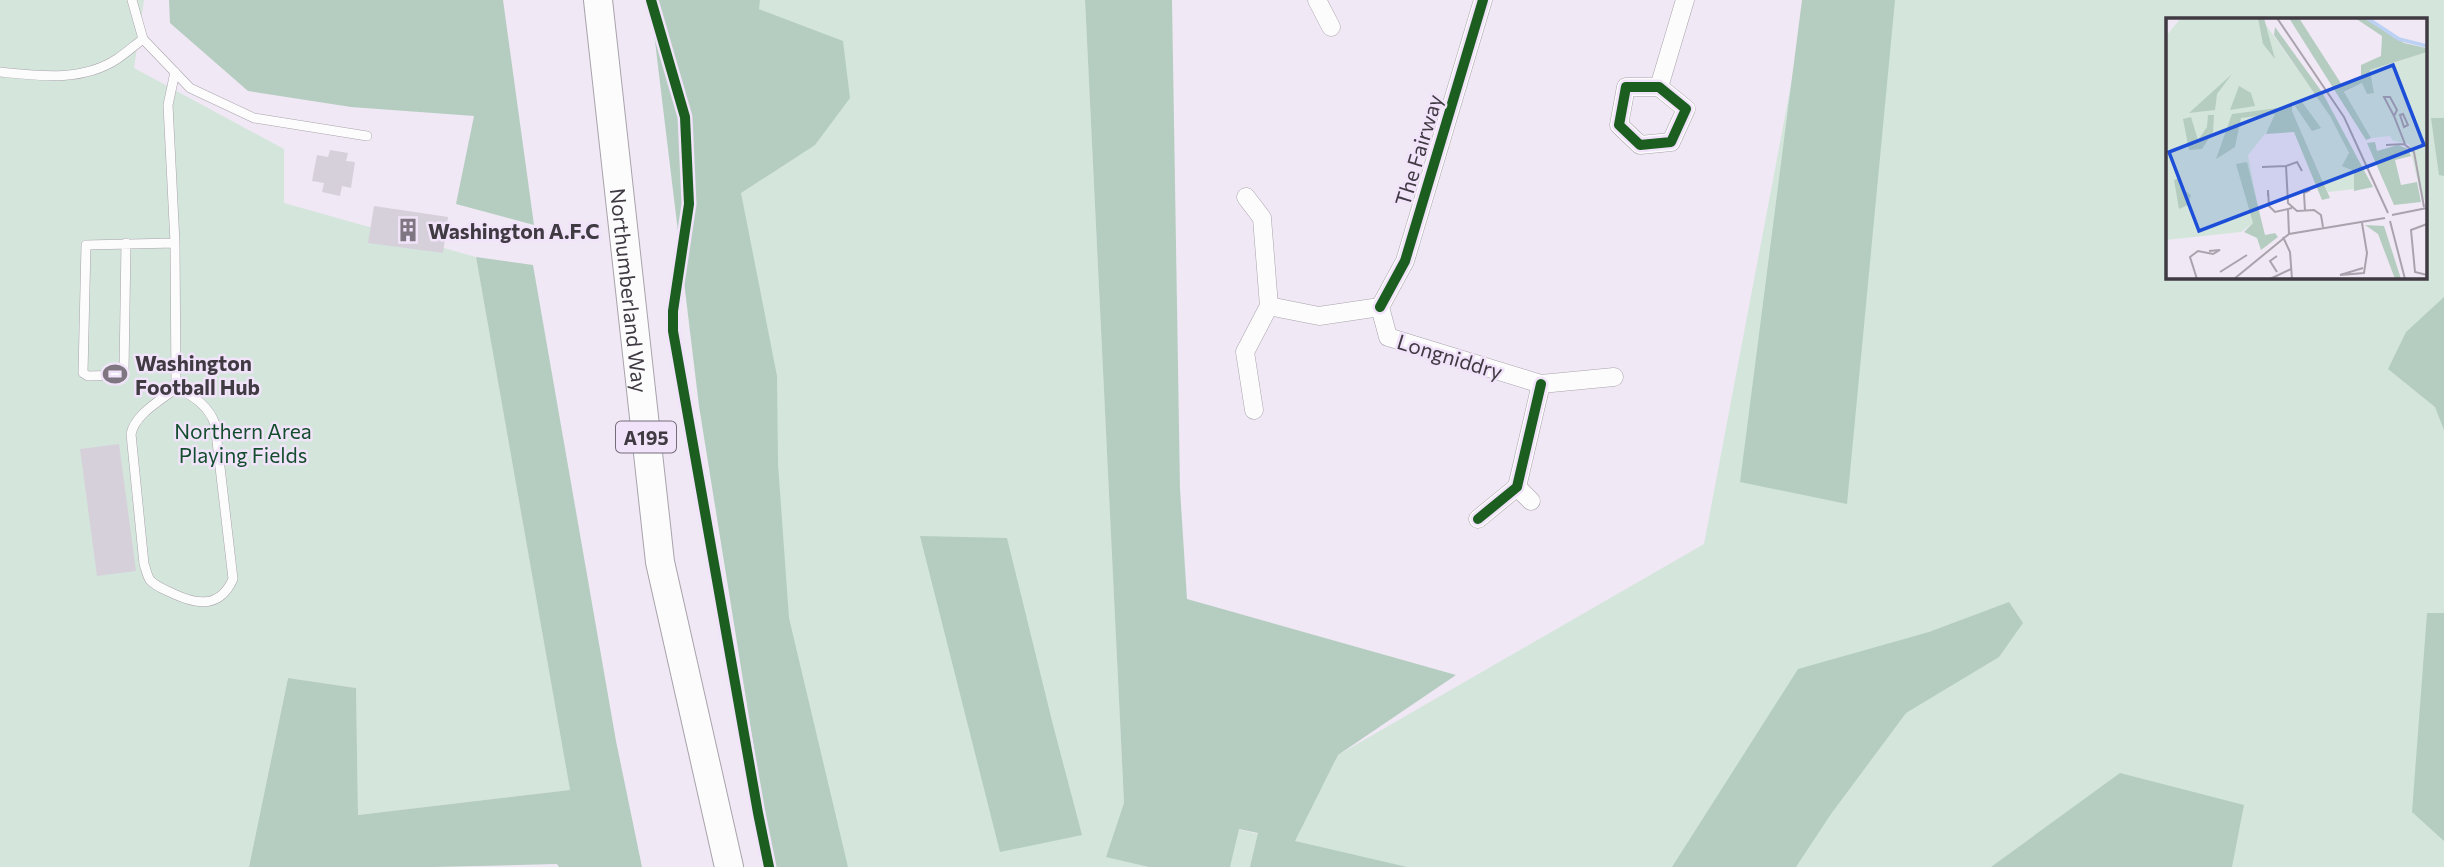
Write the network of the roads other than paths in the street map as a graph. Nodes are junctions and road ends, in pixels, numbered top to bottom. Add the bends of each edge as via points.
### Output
1 (132, 0) edge
2 (598, 0) edge
3 (1317, 0) edge
4 (1483, 0) edge
5 (1685, 0) edge
6 (1331, 27) dead end
7 (143, 39) junction
8 (0, 72) edge
9 (174, 72) junction
10 (1659, 87) dead end
11 (367, 136) dead end
12 (1246, 197) dead end
13 (126, 243) junction
14 (175, 243) junction
15 (1269, 306) junction
16 (1380, 307) junction
17 (1614, 377) dead end
18 (1541, 384) junction
19 (176, 388) junction
20 (1254, 410) dead end
21 (1517, 487) junction
22 (1531, 500) dead end
23 (1478, 519) dead end
24 (729, 867) edge

1 - 7 lane
2 - 24 main road, Northumberland Way / A195 via 660,562
3 - 6 street
4 - 16 street, The Fairway via 1405,261
5 - 10 street
7 - 8 lane via 116,60 89,71 55,78
7 - 9 lane
9 - 11 lane via 190,88 254,118
9 - 14 lane via 167,105
12 - 15 street via 1262,218
13 - 13 lane via 124,371 122,375 88,376 83,373 84,250 86,245
13 - 14 lane
14 - 19 lane
15 - 16 street via 1319,316
15 - 20 street via 1245,352
16 - 18 street, Longniddry via 1388,337
17 - 18 street, Longniddry
18 - 21 street
19 - 19 lane via 192,394 215,424 233,579 218,598 206,603 160,588 144,564 131,435 144,413
21 - 22 street
21 - 23 street

